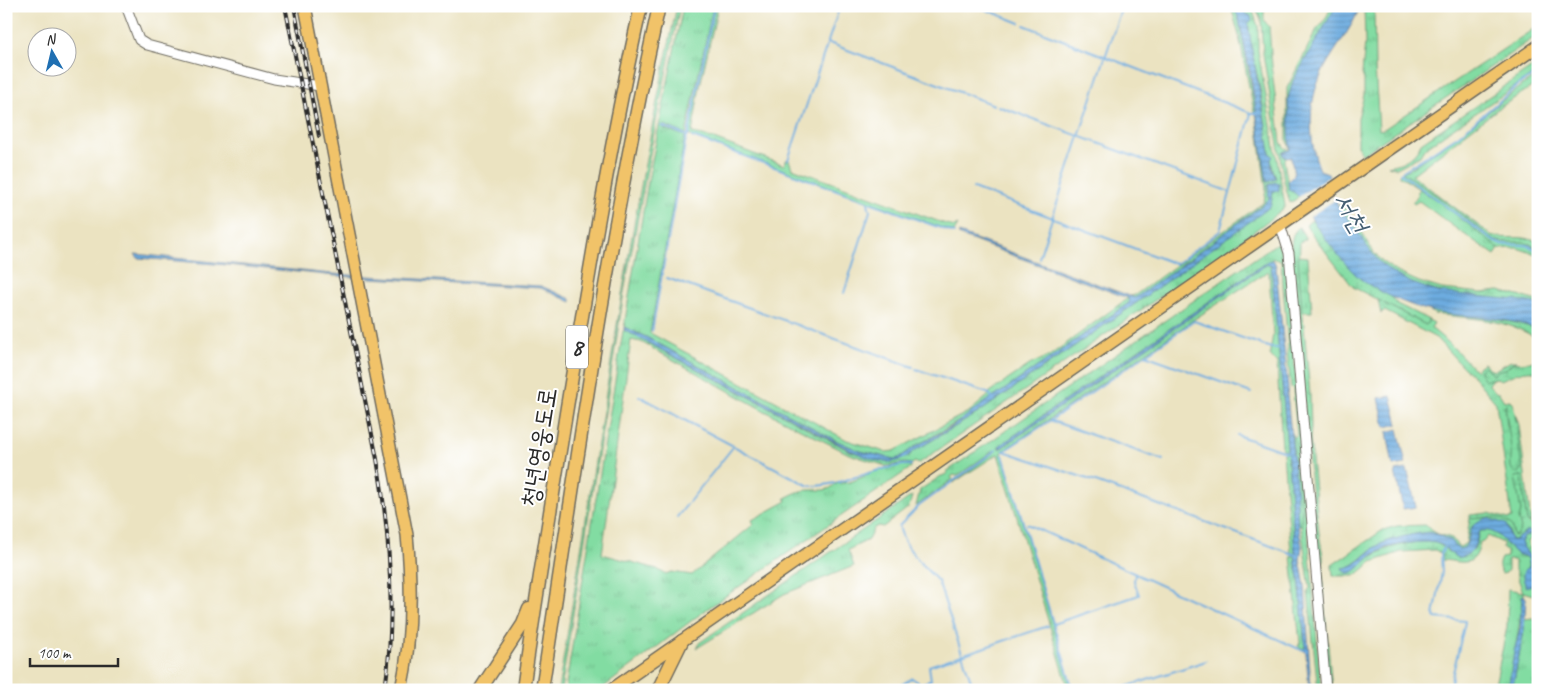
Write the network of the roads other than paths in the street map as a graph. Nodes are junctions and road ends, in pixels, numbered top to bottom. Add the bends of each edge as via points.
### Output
1 (126, 6) edge
2 (305, 6) edge
3 (641, 6) edge
4 (659, 6) edge
5 (1538, 46) edge
6 (320, 86) junction
7 (1280, 224) junction
8 (537, 591) junction
9 (682, 640) junction
10 (401, 690) edge
11 (480, 690) edge
12 (523, 690) edge
13 (542, 690) edge
14 (612, 690) edge
15 (658, 690) edge
16 (1326, 690) edge

1 - 6 street via 139,40 147,45 274,78
2 - 6 main road
3 - 8 highway, 청년영웅도로 / 8 via 595,240
4 - 13 highway, 청년영웅도로 / 8 via 609,261
5 - 7 main road
6 - 10 main road via 406,535 410,593
7 - 9 main road
7 - 16 street via 1289,253
8 - 11 highway via 523,624
8 - 12 highway, 청년영웅도로 / 8
9 - 14 main road
9 - 15 highway

